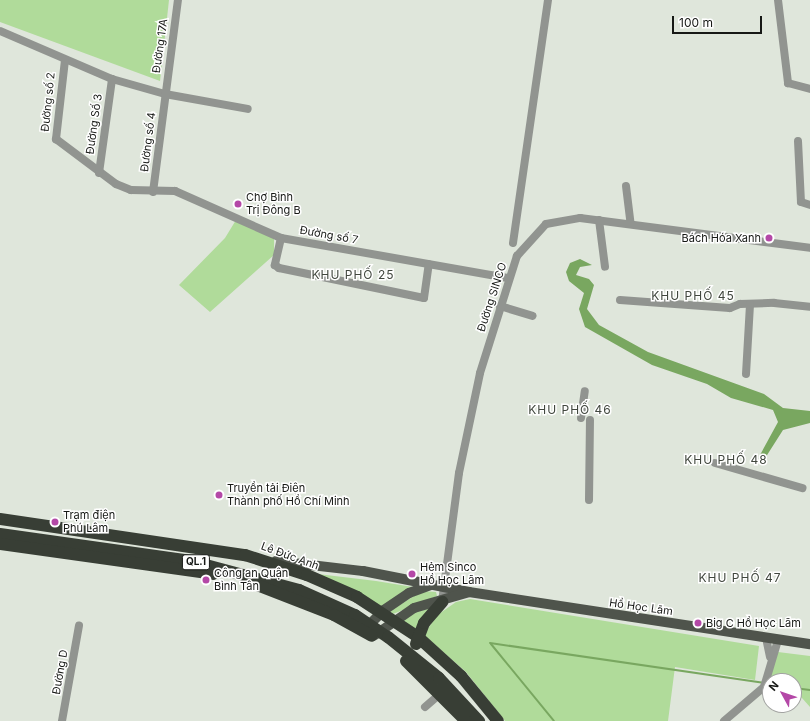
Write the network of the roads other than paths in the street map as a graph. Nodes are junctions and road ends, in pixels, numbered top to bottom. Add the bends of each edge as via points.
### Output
1 (178, 0) edge
2 (548, 0) edge
3 (778, 0) edge
4 (0, 31) edge
5 (65, 60) junction
6 (112, 79) junction
7 (810, 88) edge
8 (165, 94) junction
9 (248, 109) dead end
10 (798, 141) dead end
11 (99, 173) junction
12 (626, 186) dead end
13 (153, 192) junction
14 (810, 204) edge
15 (599, 220) junction
16 (631, 224) junction
17 (281, 238) junction
18 (513, 242) dead end
19 (810, 248) edge
20 (429, 264) junction
21 (605, 267) dead end
22 (508, 278) junction
23 (620, 300) dead end
24 (750, 304) junction
25 (500, 306) junction
26 (810, 307) edge
27 (532, 316) dead end
28 (746, 374) dead end
29 (586, 391) dead end
30 (581, 418) dead end
31 (590, 420) dead end
32 (715, 463) dead end
33 (802, 488) dead end
34 (589, 500) dead end
35 (0, 519) edge
36 (0, 526) edge
37 (0, 534) edge
38 (0, 544) edge
39 (264, 562) junction
40 (431, 585) junction
41 (443, 585) junction
42 (469, 592) junction
43 (442, 602) junction
44 (378, 624) junction
45 (79, 626) dead end
46 (766, 638) junction
47 (778, 640) junction
48 (417, 642) junction
49 (810, 644) edge
50 (770, 657) junction
51 (441, 694) junction
52 (425, 707) dead end
53 (62, 721) edge
54 (466, 721) edge
55 (479, 721) edge
56 (491, 721) edge
57 (498, 721) edge
58 (724, 721) edge

1 - 8 street, Đường 17A
2 - 18 street
3 - 7 street via 788,83
4 - 5 street
5 - 6 street
5 - 11 street, Đường số 2 via 56,139
6 - 8 street
6 - 11 street, Đường Số 3
8 - 9 street
8 - 13 street, Đường số 4
10 - 14 street via 801,202
11 - 13 street, Đường số 7 via 130,190
12 - 16 street
13 - 17 street, Đường số 7 via 175,191
15 - 16 street, Đường SINCO
15 - 21 street
15 - 22 street, Đường SINCO via 580,218 546,224 517,256
16 - 19 street, Đường SINCO
17 - 20 street, Đường số 7
17 - 20 street via 275,265 279,268 424,298
20 - 22 street, Đường số 7
22 - 25 street, Đường SINCO
23 - 24 street via 730,308
24 - 26 street
24 - 28 street
25 - 27 street
25 - 41 street, Đường SINCO via 474,395
29 - 30 street
31 - 34 street
32 - 33 street
35 - 39 highway, Lê Đức Anh / QL.1 via 206,548
36 - 39 highway, Lê Đức Anh / QL.1
37 - 44 highway, Lê Đức Anh / QL.1 via 191,561 246,574 299,590
38 - 44 highway, Lê Đức Anh / QL.1 via 216,575
39 - 40 main road, Hồ Học Lãm via 364,571
39 - 44 highway, Lê Đức Anh / QL.1 via 357,597
40 - 41 main road, Hồ Học Lãm
40 - 44 main road, Hồ Học Lãm via 409,593
41 - 42 main road, Hồ Học Lãm
41 - 43 street, Đường SINCO
42 - 43 main road, Hồ Học Lãm
42 - 46 main road, Hồ Học Lãm
43 - 44 main road, Hồ Học Lãm via 422,605
43 - 48 highway via 426,618
44 - 48 highway, Lê Đức Anh / QL.1
44 - 51 highway, Lê Đức Anh / QL.1
44 - 55 highway, Lê Đức Anh / QL.1 via 439,678
45 - 53 street, Đường D
46 - 47 main road, Hồ Học Lãm
46 - 50 street
47 - 49 main road, Hồ Học Lãm
47 - 50 street
48 - 56 highway, Lê Đức Anh / QL.1
48 - 57 highway, Lê Đức Anh / QL.1 via 461,676
50 - 58 street via 764,687
51 - 52 street
51 - 54 highway, Lê Đức Anh / QL.1

